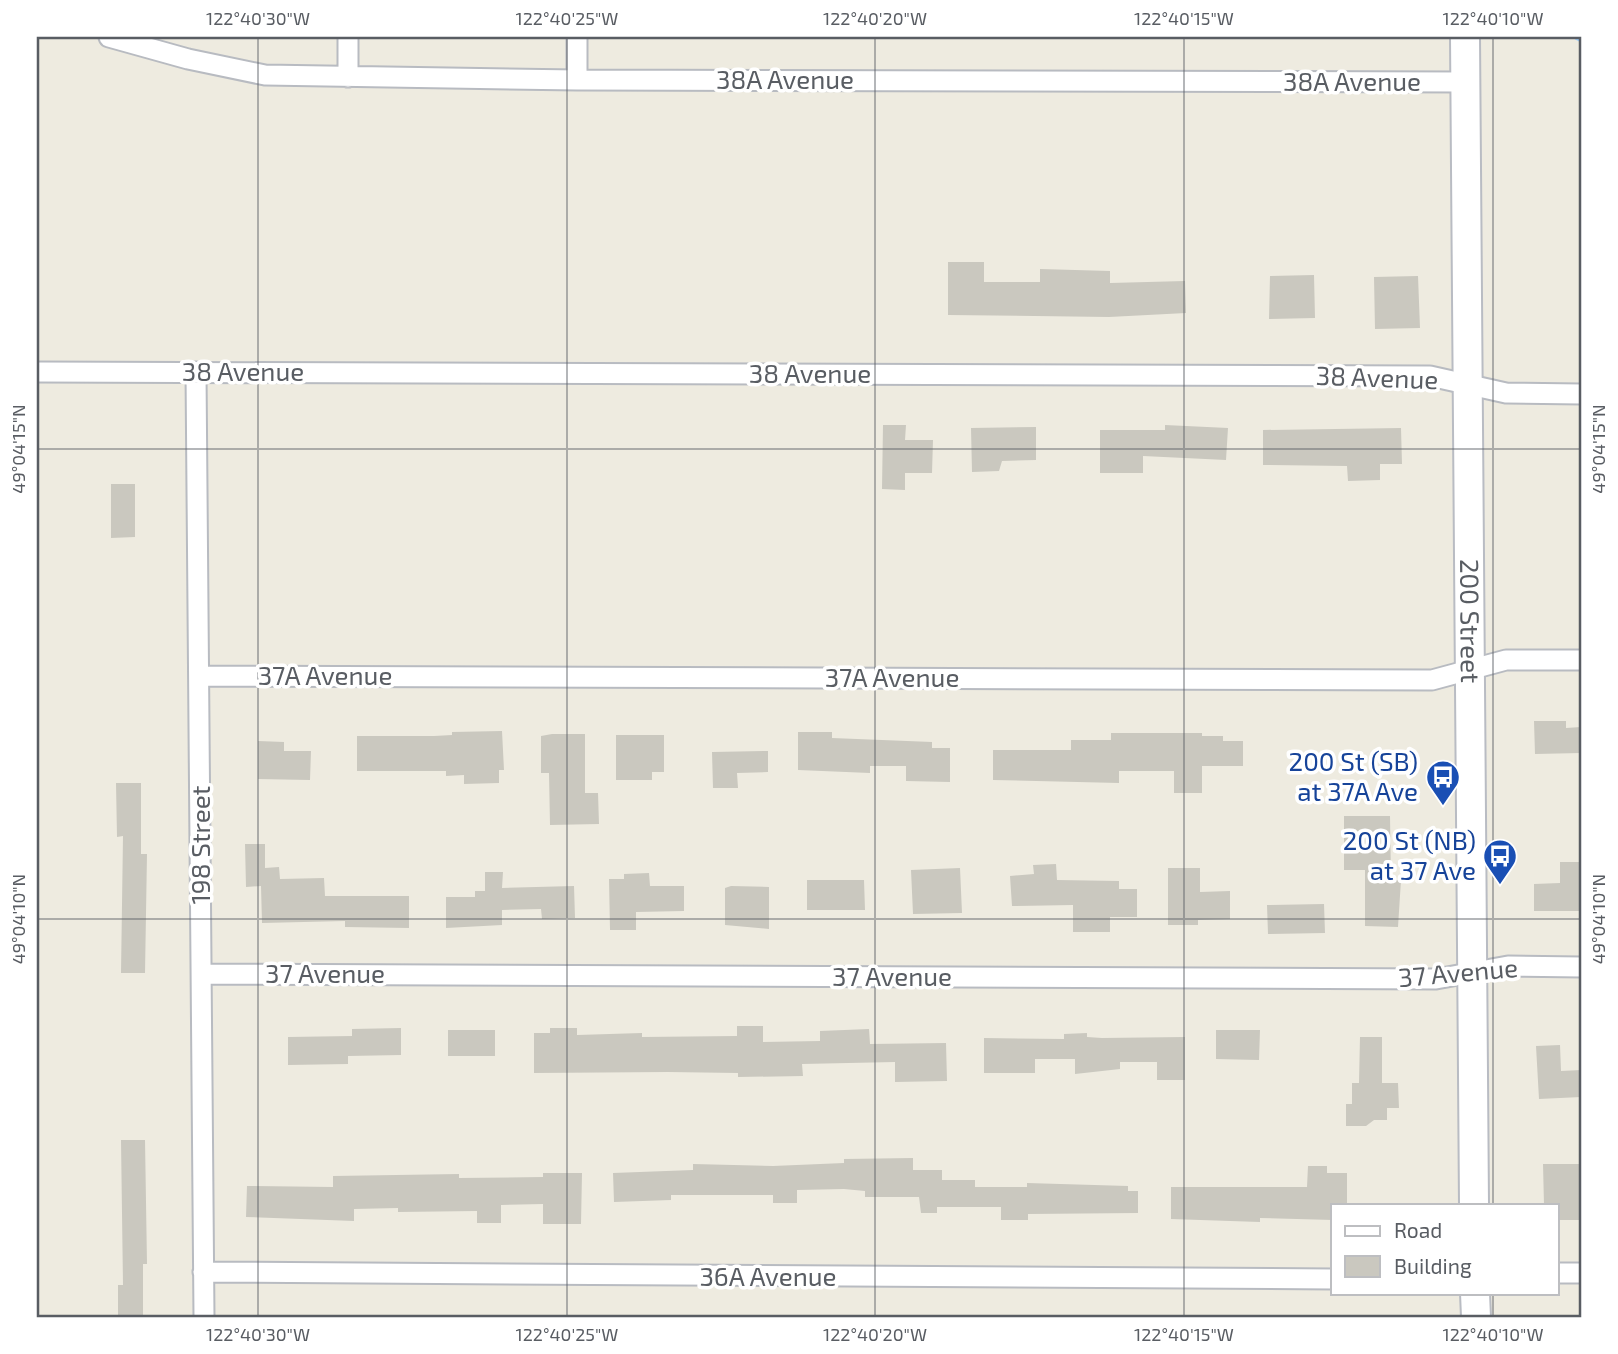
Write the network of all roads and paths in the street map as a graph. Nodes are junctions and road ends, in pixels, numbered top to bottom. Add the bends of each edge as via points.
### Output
1 (109, 37) edge
2 (348, 37) edge
3 (577, 37) edge
4 (1465, 37) edge
5 (348, 77) junction
6 (577, 80) junction
7 (1465, 82) junction
8 (37, 372) edge
9 (196, 372) junction
10 (1466, 384) junction
11 (1581, 394) edge
12 (1581, 660) edge
13 (1468, 671) junction
14 (201, 676) junction
15 (1581, 967) edge
16 (202, 974) junction
17 (1471, 974) junction
18 (1474, 1204) edge
19 (203, 1272) junction
20 (1558, 1273) edge
21 (1581, 1273) edge
22 (1331, 1279) edge
23 (1475, 1294) edge
24 (204, 1317) edge
25 (1476, 1317) edge

1 - 5 street, 38A Avenue via 188,60 265,75
2 - 5 street
3 - 6 street
4 - 7 main road, 200 Street
5 - 6 street, 38A Avenue
6 - 7 street, 38A Avenue
7 - 10 main road, 200 Street
8 - 9 street, 38 Avenue
9 - 10 street, 38 Avenue via 1430,376
9 - 14 street, 198 Street
10 - 11 street, 38 Avenue via 1506,393
10 - 13 main road, 200 Street
12 - 13 street, 37A Avenue via 1506,660
13 - 14 street, 37A Avenue via 1432,680
13 - 17 main road, 200 Street
14 - 16 street, 198 Street
15 - 17 street, 37 Avenue via 1508,967
16 - 17 street, 37 Avenue via 1436,979
16 - 19 street, 198 Street
17 - 18 main road, 200 Street
19 - 22 street, 36A Avenue
19 - 24 street, 198 Street
20 - 21 street
23 - 25 main road

